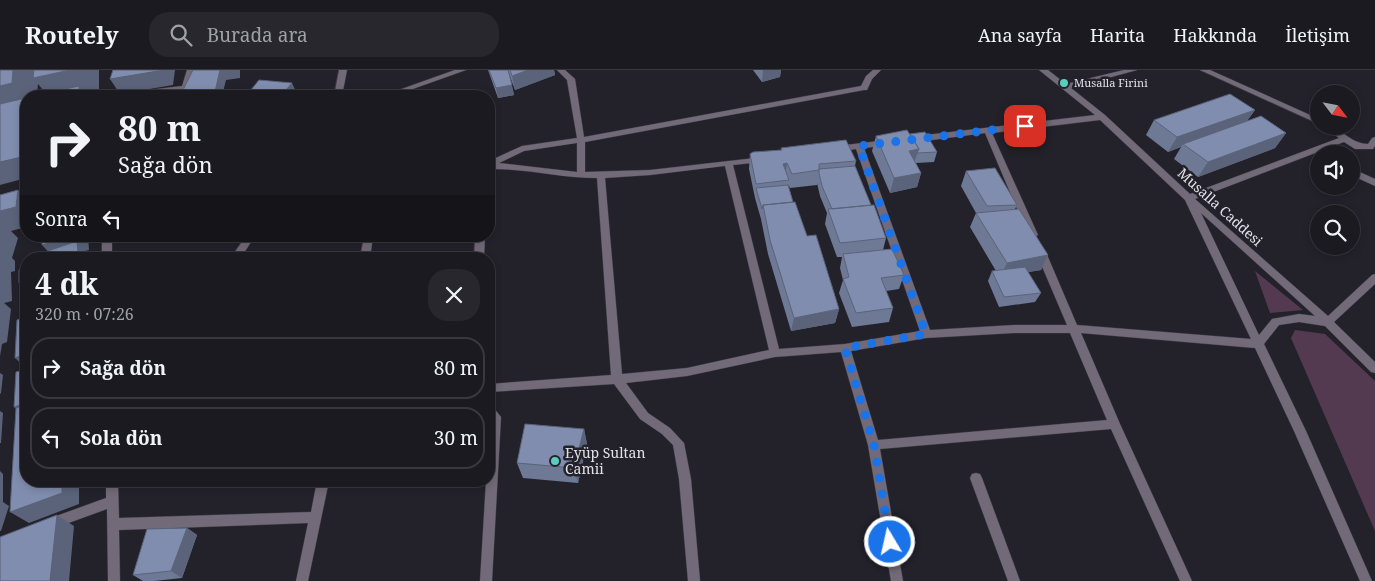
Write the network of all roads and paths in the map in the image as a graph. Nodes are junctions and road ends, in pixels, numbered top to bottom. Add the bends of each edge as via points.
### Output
1 (192, 70) edge
2 (343, 70) edge
3 (462, 70) edge
4 (561, 70) edge
5 (877, 70) edge
6 (1043, 70) edge
7 (1133, 70) edge
8 (1204, 70) edge
9 (1065, 87) junction
10 (186, 88) joint
11 (168, 90) edge
12 (339, 90) edge
13 (404, 90) edge
14 (1102, 117) junction
15 (1310, 118) edge
16 (987, 130) junction
17 (1339, 135) edge
18 (1345, 139) junction
19 (581, 140) junction
20 (908, 140) edge
21 (1375, 140) edge
22 (899, 141) edge
23 (1333, 145) edge
24 (859, 146) junction
25 (830, 150) edge
26 (1310, 155) edge
27 (773, 157) edge
28 (495, 163) edge
29 (728, 163) junction
30 (495, 165) edge
31 (581, 175) junction
32 (601, 175) junction
33 (1360, 176) edge
34 (1375, 183) edge
35 (1189, 198) junction
36 (1375, 278) edge
37 (1328, 322) junction
38 (1075, 329) junction
39 (926, 334) junction
40 (1258, 344) junction
41 (845, 348) junction
42 (775, 353) junction
43 (1375, 369) edge
44 (617, 379) junction
45 (495, 388) edge
46 (495, 416) edge
47 (1114, 424) junction
48 (495, 433) edge
49 (874, 445) junction
50 (976, 478) dead end
51 (112, 487) edge
52 (322, 487) edge
53 (492, 487) edge
54 (112, 501) junction
55 (316, 517) junction
56 (113, 524) junction
57 (38, 528) edge
58 (114, 581) edge
59 (302, 581) edge
60 (486, 581) edge
61 (694, 581) edge
62 (896, 581) edge
63 (1014, 581) edge
64 (1186, 581) edge
65 (1366, 581) edge

1 - 10 street
2 - 12 street
3 - 13 street
4 - 19 street via 571,79
5 - 19 street via 864,88
6 - 9 street, Musalla Caddesi
7 - 9 street
8 - 15 street
9 - 14 street, Musalla Caddesi
10 - 11 street
14 - 16 street
14 - 35 street, Musalla Caddesi
16 - 20 street
16 - 38 street
17 - 18 street
18 - 21 street via 1354,146 1370,147
18 - 23 street
19 - 28 street via 522,149
19 - 31 street
22 - 24 street
24 - 25 street
24 - 39 street
26 - 35 street
27 - 29 street
29 - 32 street via 633,175
29 - 42 street
30 - 31 street via 507,164
31 - 32 street
32 - 44 street
33 - 34 street
35 - 37 street, Musalla Caddesi
35 - 40 street
36 - 37 street
37 - 40 street via 1300,318 1276,322
37 - 43 street, Musalla Caddesi
38 - 39 street
38 - 40 street
38 - 47 street
39 - 41 street
40 - 65 street
41 - 42 street
41 - 49 street
42 - 44 street via 687,372
44 - 45 street
44 - 61 street via 644,416 678,443 685,479
46 - 48 street
47 - 49 street
47 - 64 street
49 - 62 street
50 - 63 street
51 - 54 street
52 - 55 street
53 - 60 street
54 - 56 street
54 - 57 street
55 - 56 street
55 - 59 street
56 - 58 street

